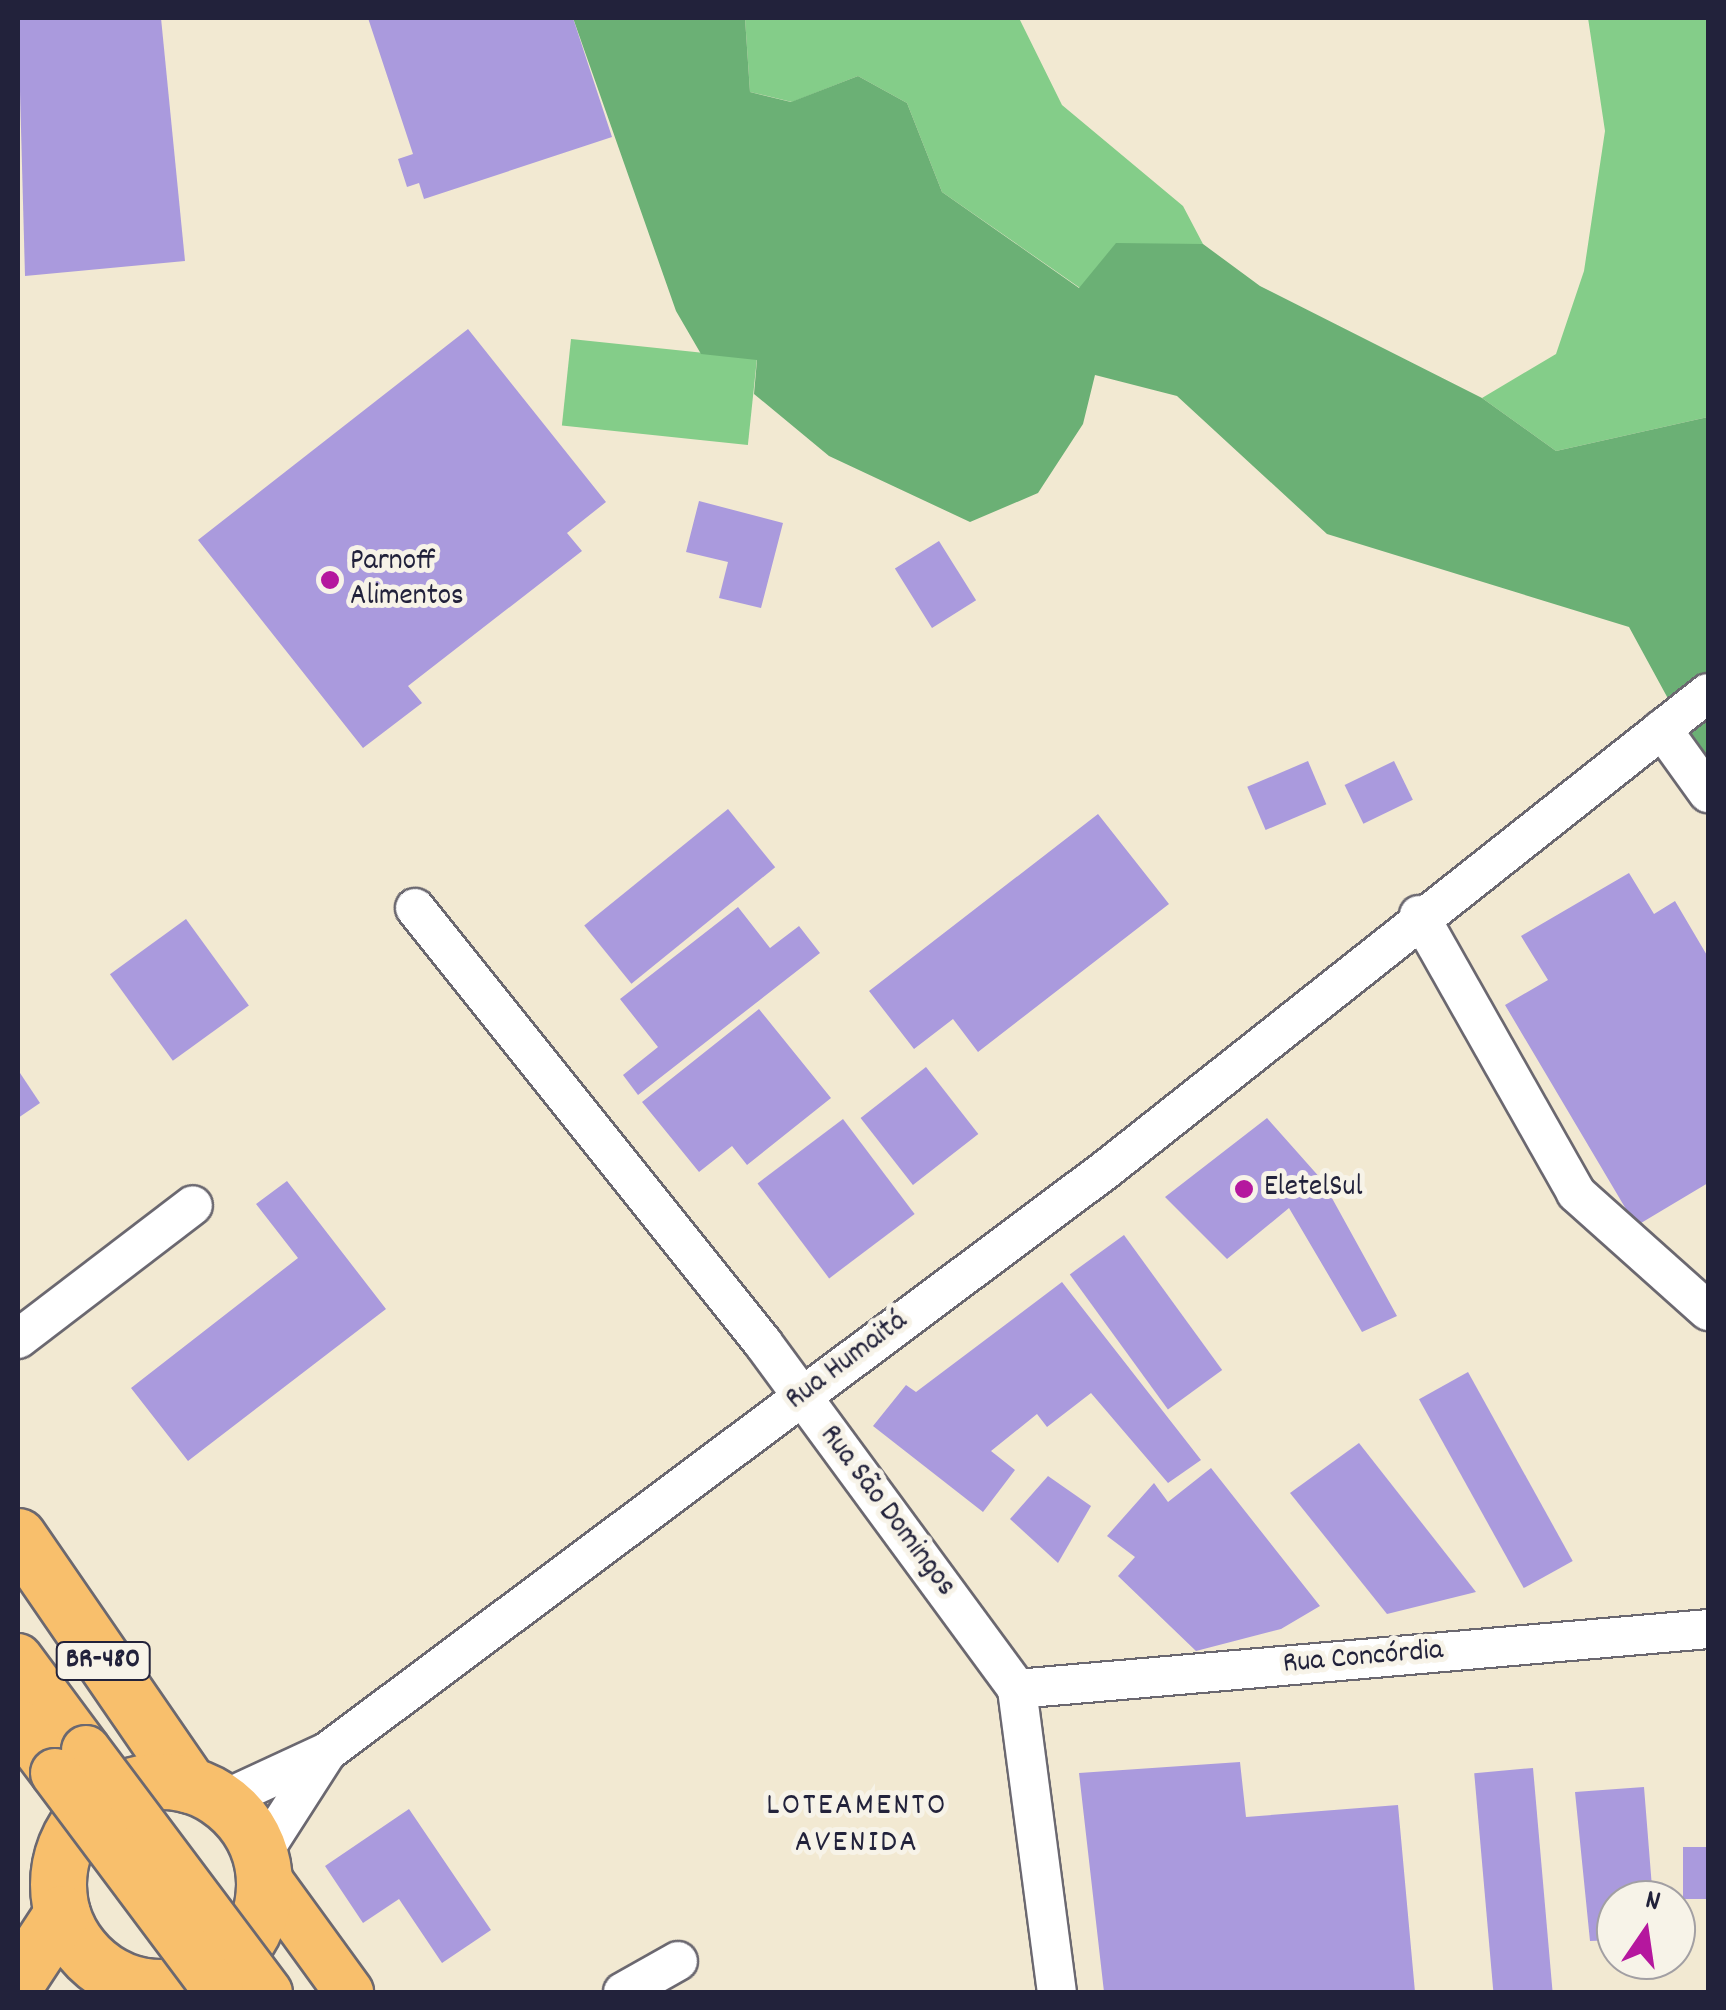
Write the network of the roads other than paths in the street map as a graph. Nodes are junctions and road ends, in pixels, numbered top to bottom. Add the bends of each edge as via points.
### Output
1 (1708, 693) edge
2 (1662, 729) junction
3 (1708, 793) edge
4 (415, 908) dead end
5 (1419, 915) junction
6 (193, 1205) dead end
7 (1708, 1311) edge
8 (18, 1338) edge
9 (800, 1397) junction
10 (18, 1536) edge
11 (1708, 1629) edge
12 (18, 1658) edge
13 (1017, 1689) junction
14 (18, 1724) edge
15 (327, 1752) junction
16 (71, 1762) junction
17 (206, 1792) junction
18 (18, 1845) edge
19 (263, 1865) junction
20 (60, 1902) junction
21 (678, 1960) dead end
22 (18, 1980) edge
23 (121, 1988) edge
24 (219, 1992) edge
25 (268, 1992) edge
26 (349, 1992) edge
27 (623, 1992) edge
28 (1057, 1992) edge

1 - 2 street, Rua Humaitá
2 - 3 street
2 - 5 street, Rua Humaitá
4 - 9 street, Rua São Domingos
5 - 7 street via 1576,1194
5 - 9 street, Rua Humaitá via 1365,967
6 - 8 street
9 - 13 street, Rua São Domingos
9 - 15 street, Rua Humaitá
10 - 17 highway, BR-480
11 - 13 street, Rua Concórdia
12 - 16 main road, BR-480
13 - 28 street, Rua São Domingos
14 - 16 main road
15 - 17 street, Rua Humaitá
15 - 19 street, Rua Humaitá
16 - 24 main road, bridge
16 - 25 main road, bridge
17 - 19 highway
17 - 20 highway via 126,1787 90,1809 65,1846
18 - 20 highway
19 - 23 highway via 253,1933 228,1964 188,1985
19 - 26 main road
20 - 22 highway
20 - 23 highway via 84,1952
21 - 27 street

